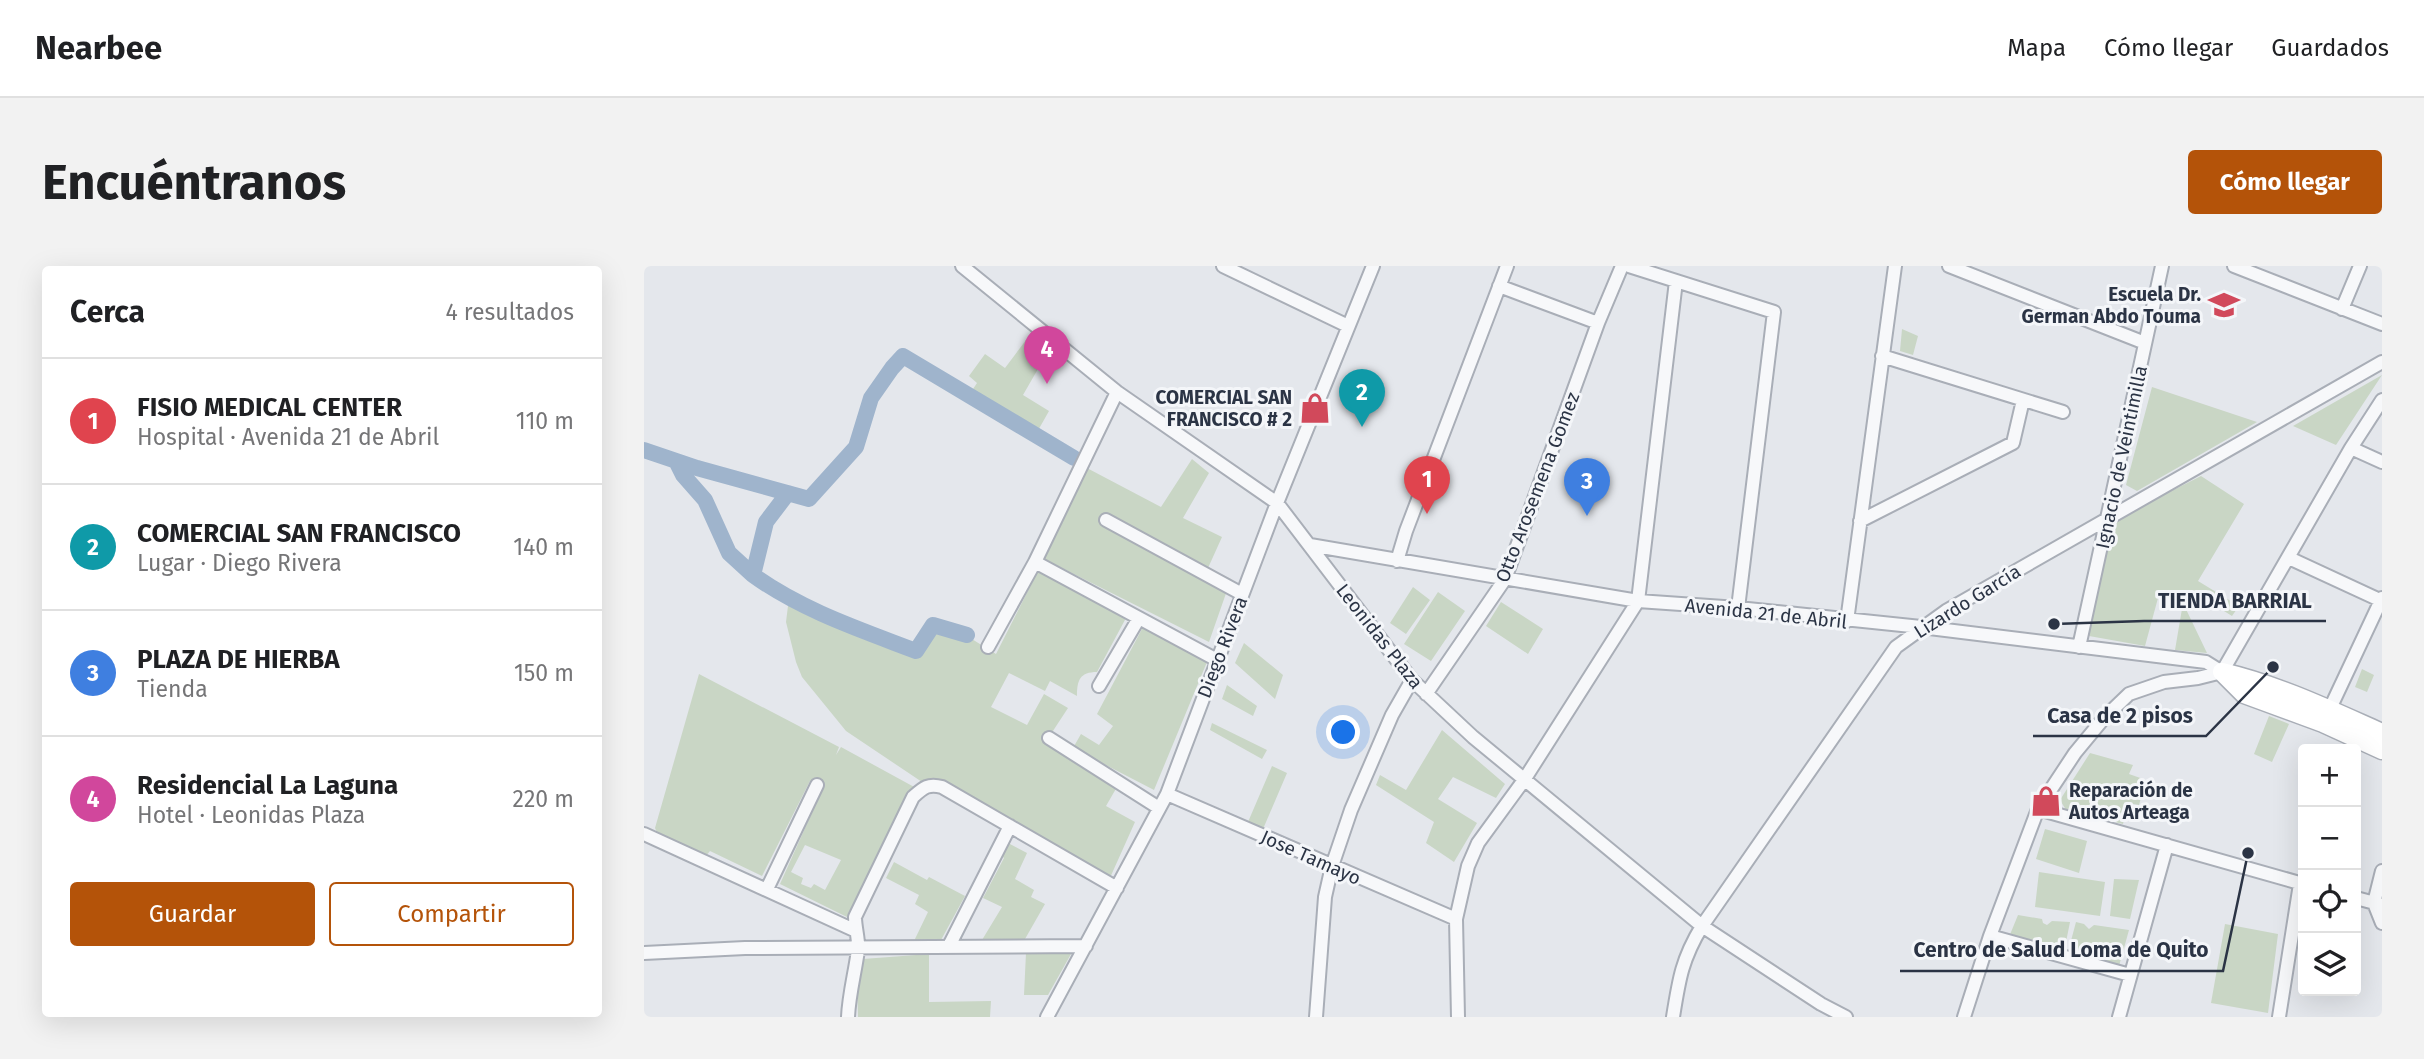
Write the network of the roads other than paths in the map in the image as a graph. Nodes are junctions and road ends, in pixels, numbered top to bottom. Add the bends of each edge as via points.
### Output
1 (962, 266) edge
2 (1223, 266) edge
3 (1373, 266) edge
4 (1507, 266) edge
5 (1622, 266) edge
6 (1629, 266) edge
7 (1895, 266) edge
8 (1948, 266) edge
9 (2162, 266) edge
10 (2234, 266) edge
11 (2360, 266) edge
12 (2257, 270) edge
13 (1676, 281) junction
14 (1499, 286) junction
15 (2342, 309) junction
16 (1598, 323) junction
17 (2382, 324) edge
18 (1348, 326) junction
19 (2145, 342) junction
20 (1882, 356) junction
21 (2382, 362) edge
22 (1117, 392) junction
23 (2023, 400) junction
24 (2382, 400) edge
25 (2063, 412) dead end
26 (2351, 448) junction
27 (2382, 462) edge
28 (1277, 503) junction
29 (2108, 518) junction
30 (1106, 520) dead end
31 (1860, 521) junction
32 (1310, 545) junction
33 (2289, 558) junction
34 (1397, 561) junction
35 (1035, 562) junction
36 (1504, 579) junction
37 (1242, 594) junction
38 (2382, 600) edge
39 (1638, 601) junction
40 (1738, 608) junction
41 (1139, 618) junction
42 (1847, 621) junction
43 (1921, 627) junction
44 (988, 647) dead end
45 (2079, 647) junction
46 (1217, 660) junction
47 (2222, 672) junction
48 (1412, 680) junction
49 (1099, 686) dead end
50 (1426, 694) junction
51 (2326, 716) junction
52 (2382, 733) edge
53 (1049, 738) dead end
54 (2382, 750) edge
55 (1524, 780) junction
56 (817, 785) dead end
57 (1167, 794) junction
58 (1159, 808) junction
59 (2038, 809) junction
60 (1010, 826) junction
61 (644, 834) edge
62 (2167, 845) junction
63 (1332, 866) junction
64 (2382, 871) edge
65 (2298, 883) edge
66 (1117, 888) junction
67 (767, 890) junction
68 (2361, 899) edge
69 (2378, 904) edge
70 (2298, 907) edge
71 (1456, 919) junction
72 (2382, 923) edge
73 (1702, 926) junction
74 (855, 930) junction
75 (1990, 936) junction
76 (949, 946) junction
77 (1086, 946) junction
78 (858, 947) junction
79 (644, 953) edge
80 (2130, 975) junction
81 (848, 1017) edge
82 (1047, 1017) edge
83 (1316, 1017) edge
84 (1458, 1017) edge
85 (1673, 1017) edge
86 (1846, 1017) edge
87 (1964, 1017) edge
88 (2119, 1017) edge
89 (2279, 1017) edge

1 - 22 street, Leonidas Plaza
2 - 18 street
3 - 18 street, Diego Rivera
4 - 14 street
5 - 16 street, Otto Arosemena Gomez
6 - 13 street
7 - 20 street
8 - 19 street
9 - 19 street, Ignacio de Veintimilla
10 - 12 street
11 - 15 street
12 - 15 street
13 - 39 street
13 - 40 street via 1774,312
14 - 16 street
14 - 34 street
15 - 17 street
16 - 36 street, Otto Arosemena Gomez
18 - 28 street, Diego Rivera
19 - 29 street, Ignacio de Veintimilla
20 - 23 street
20 - 31 street
21 - 29 street, Lizardo García
22 - 28 street, Leonidas Plaza
22 - 35 street
23 - 25 street
23 - 31 street via 2013,443
24 - 26 street
26 - 27 street
26 - 33 street
28 - 32 street, Leonidas Plaza
28 - 37 street, Diego Rivera
29 - 43 street, Lizardo García
29 - 45 street, Ignacio de Veintimilla
30 - 37 street
31 - 42 street
32 - 34 street, Avenida 21 de Abril
32 - 48 street, Leonidas Plaza
33 - 38 street
33 - 47 street
34 - 36 street, Avenida 21 de Abril
35 - 41 street
35 - 44 street
36 - 39 street, Avenida 21 de Abril
36 - 50 street, Otto Arosemena Gomez
37 - 46 street, Diego Rivera
38 - 51 street
39 - 40 street, Avenida 21 de Abril
39 - 55 street
40 - 42 street, Avenida 21 de Abril
41 - 46 street
41 - 49 street
42 - 43 street, Avenida 21 de Abril
43 - 45 street, Avenida 21 de Abril
43 - 73 street, Lizardo García via 1896,647
45 - 47 street, Avenida 21 de Abril via 2206,662
46 - 57 street, Diego Rivera
47 - 51 main road, Avenida 21 de Abril via 2249,678
47 - 59 street via 2156,684 2129,694 2075,753
48 - 50 street, Leonidas Plaza
48 - 63 street via 1351,810
50 - 55 street, Leonidas Plaza
51 - 52 main road, Avenida 21 de Abril
51 - 54 main road, Avenida 21 de Abril
53 - 58 street
55 - 71 street via 1478,843
55 - 73 street, Leonidas Plaza
56 - 67 street
57 - 58 street, Diego Rivera
57 - 63 street, Jose Tamayo
58 - 66 street, Diego Rivera
59 - 62 street
59 - 75 street
60 - 66 street
60 - 74 street via 942,787 924,787 913,797 901,821 855,917
60 - 76 street
61 - 67 street
62 - 65 street
62 - 80 street
63 - 71 street, Jose Tamayo
63 - 83 street via 1325,897
64 - 69 street
66 - 77 street, Diego Rivera
67 - 74 street
68 - 69 street
69 - 72 street
70 - 89 street
71 - 84 street
73 - 85 street, Lizardo García via 1685,956
73 - 86 street, Leonidas Plaza
74 - 78 street
75 - 80 street
75 - 87 street
76 - 77 street
76 - 78 street
77 - 82 street, Diego Rivera
78 - 79 street
78 - 81 street
80 - 88 street

